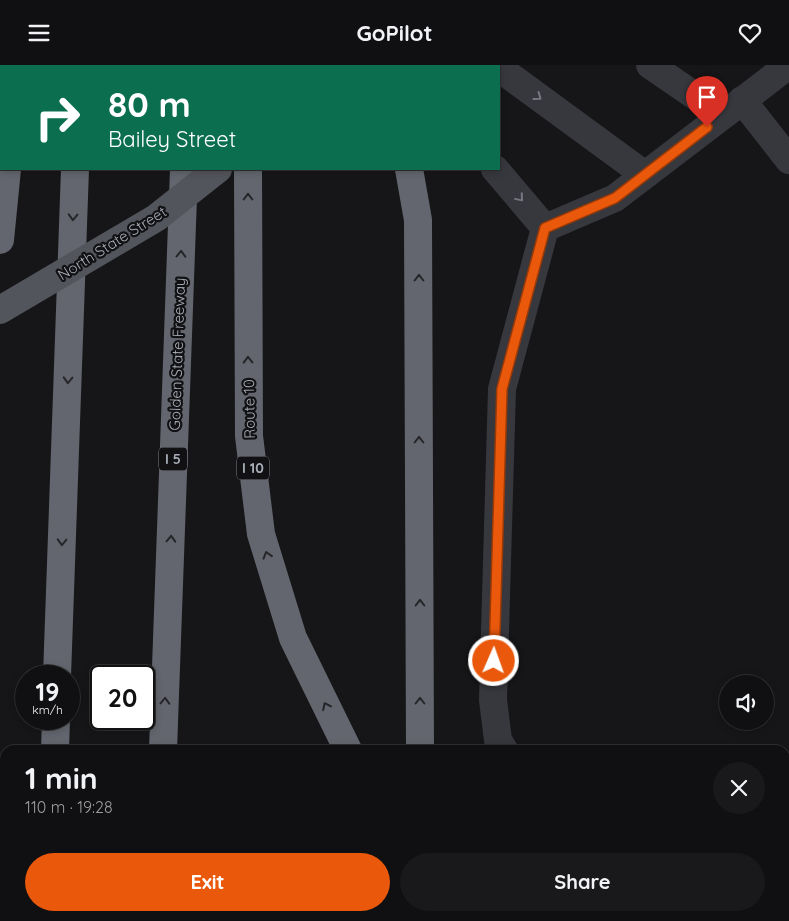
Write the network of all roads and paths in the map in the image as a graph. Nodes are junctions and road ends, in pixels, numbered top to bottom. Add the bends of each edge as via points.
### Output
1 (650, 65) edge
2 (789, 65) edge
3 (500, 70) edge
4 (732, 108) junction
5 (789, 160) edge
6 (7, 170) edge
7 (75, 170) edge
8 (184, 170) edge
9 (217, 170) edge
10 (248, 170) edge
11 (409, 170) edge
12 (427, 170) edge
13 (496, 170) edge
14 (645, 175) junction
15 (418, 220) junction
16 (545, 228) junction
17 (0, 240) edge
18 (0, 310) edge
19 (58, 665) edge
20 (56, 730) edge
21 (55, 745) edge
22 (163, 745) edge
23 (346, 745) edge
24 (420, 745) edge
25 (501, 745) edge

1 - 4 street
2 - 4 street
3 -> 14 street
4 - 5 street
4 - 14 street
6 - 17 highway
7 -> 19 highway
22 -> 8 highway, Golden State Freeway / I 5
9 - 18 main road, North State Street, bridge via 156,218
23 -> 10 highway, Route 10 / I 10 via 293,638 261,534 249,436
11 - 15 highway
12 - 15 highway
13 -> 16 street
14 - 16 street via 615,198
24 -> 15 highway
16 - 25 street via 502,389 493,700
20 - 21 highway

